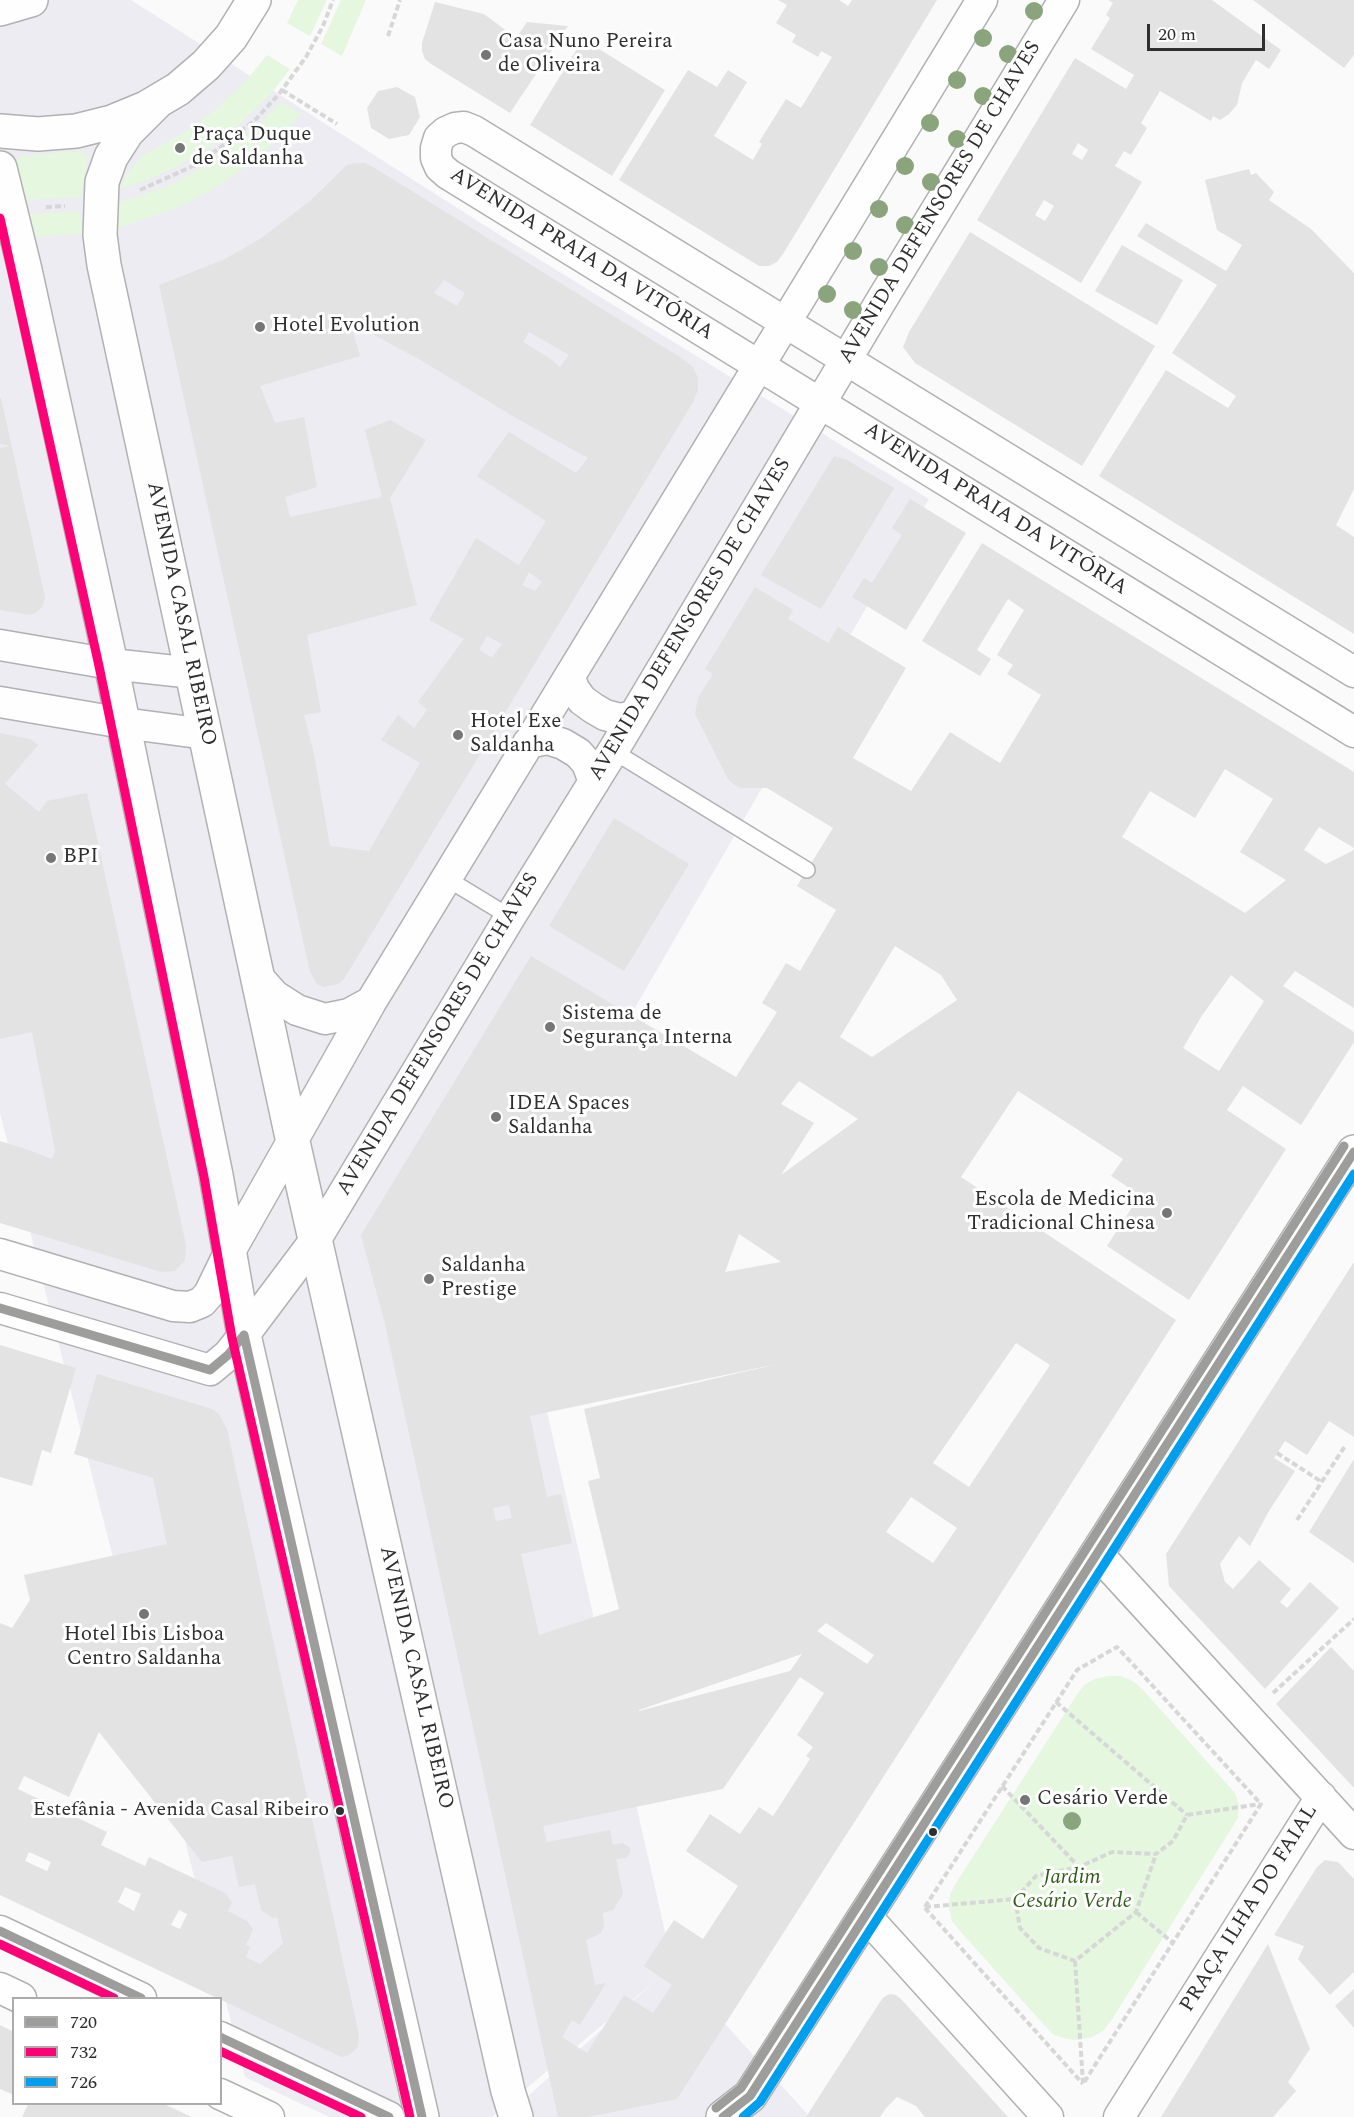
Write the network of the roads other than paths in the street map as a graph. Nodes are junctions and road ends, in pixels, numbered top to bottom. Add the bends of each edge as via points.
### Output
1 (31, 0) edge
2 (254, 0) edge
3 (982, 0) edge
4 (1062, 1) edge
5 (0, 9) edge
6 (157, 102) junction
7 (0, 132) edge
8 (0, 168) edge
9 (785, 323) junction
10 (846, 360) junction
11 (758, 365) junction
12 (821, 403) junction
13 (0, 645) edge
14 (111, 664) junction
15 (1354, 672) edge
16 (193, 673) junction
17 (570, 678) junction
18 (0, 702) edge
19 (634, 716) junction
20 (123, 723) junction
21 (1354, 732) edge
22 (206, 734) junction
23 (528, 743) junction
24 (613, 751) junction
25 (594, 782) junction
26 (807, 870) dead end
27 (446, 879) junction
28 (510, 917) junction
29 (257, 976) junction
30 (371, 1002) junction
31 (293, 1142) junction
32 (1354, 1152) edge
33 (315, 1239) junction
34 (229, 1253) junction
35 (0, 1254) edge
36 (0, 1308) edge
37 (244, 1335) junction
38 (1097, 1553) junction
39 (1320, 1797) junction
40 (1354, 1834) edge
41 (865, 1915) junction
42 (0, 1931) edge
43 (0, 1988) edge
44 (19, 1997) edge
45 (139, 1997) edge
46 (222, 2038) edge
47 (222, 2095) edge
48 (747, 2106) edge
49 (269, 2117) edge
50 (389, 2117) edge
51 (422, 2117) edge
52 (516, 2117) edge
53 (723, 2117) edge
54 (1048, 2117) edge
55 (1119, 2117) edge

1 - 5 street
2 - 6 street via 215,56
3 - 9 street
4 - 10 street, AVENIDA DEFENSORES DE CHAVES
6 - 7 street via 88,129 38,134
6 - 16 street, AVENIDA CASAL RIBEIRO via 111,157 102,182 100,235
8 - 14 street
9 - 10 street, AVENIDA PRAIA DA VITÓRIA
9 - 11 street
9 - 11 street, AVENIDA PRAIA DA VITÓRIA via 474,131 455,128 439,138 436,158 448,174
10 - 12 street, AVENIDA DEFENSORES DE CHAVES
10 - 15 street, AVENIDA PRAIA DA VITÓRIA
11 - 12 street, AVENIDA PRAIA DA VITÓRIA
11 - 17 street
12 - 19 street, AVENIDA DEFENSORES DE CHAVES
12 - 21 street, AVENIDA PRAIA DA VITÓRIA
13 - 14 street
14 - 16 street
14 - 20 street
16 - 22 street, AVENIDA CASAL RIBEIRO
17 - 19 street via 582,700 592,708 620,719
17 - 23 street
18 - 20 street
19 - 24 street, AVENIDA DEFENSORES DE CHAVES
20 - 22 street
20 - 34 street
22 - 29 street, AVENIDA CASAL RIBEIRO
23 - 25 street via 547,739 571,748 587,763
23 - 27 street
24 - 25 street, AVENIDA DEFENSORES DE CHAVES
24 - 26 lane
25 - 28 street, AVENIDA DEFENSORES DE CHAVES
27 - 28 lane
27 - 30 street
28 - 33 street, AVENIDA DEFENSORES DE CHAVES
29 - 30 street via 275,996 297,1010 325,1019 349,1014
29 - 31 street, AVENIDA CASAL RIBEIRO
30 - 31 street
31 - 33 street, AVENIDA CASAL RIBEIRO
31 - 34 street
32 - 38 street
33 - 37 street
33 - 52 street, AVENIDA CASAL RIBEIRO
34 - 35 street via 209,1294 190,1308
34 - 37 street
36 - 37 street via 210,1370
37 - 51 street
38 - 39 street, PRAÇA ILHA DO FAIAL
38 - 41 street
39 - 40 street
39 - 55 street, PRAÇA ILHA DO FAIAL
41 - 48 street
41 - 54 street
42 - 45 street
43 - 44 street
46 - 50 street
47 - 49 street
48 - 53 street

